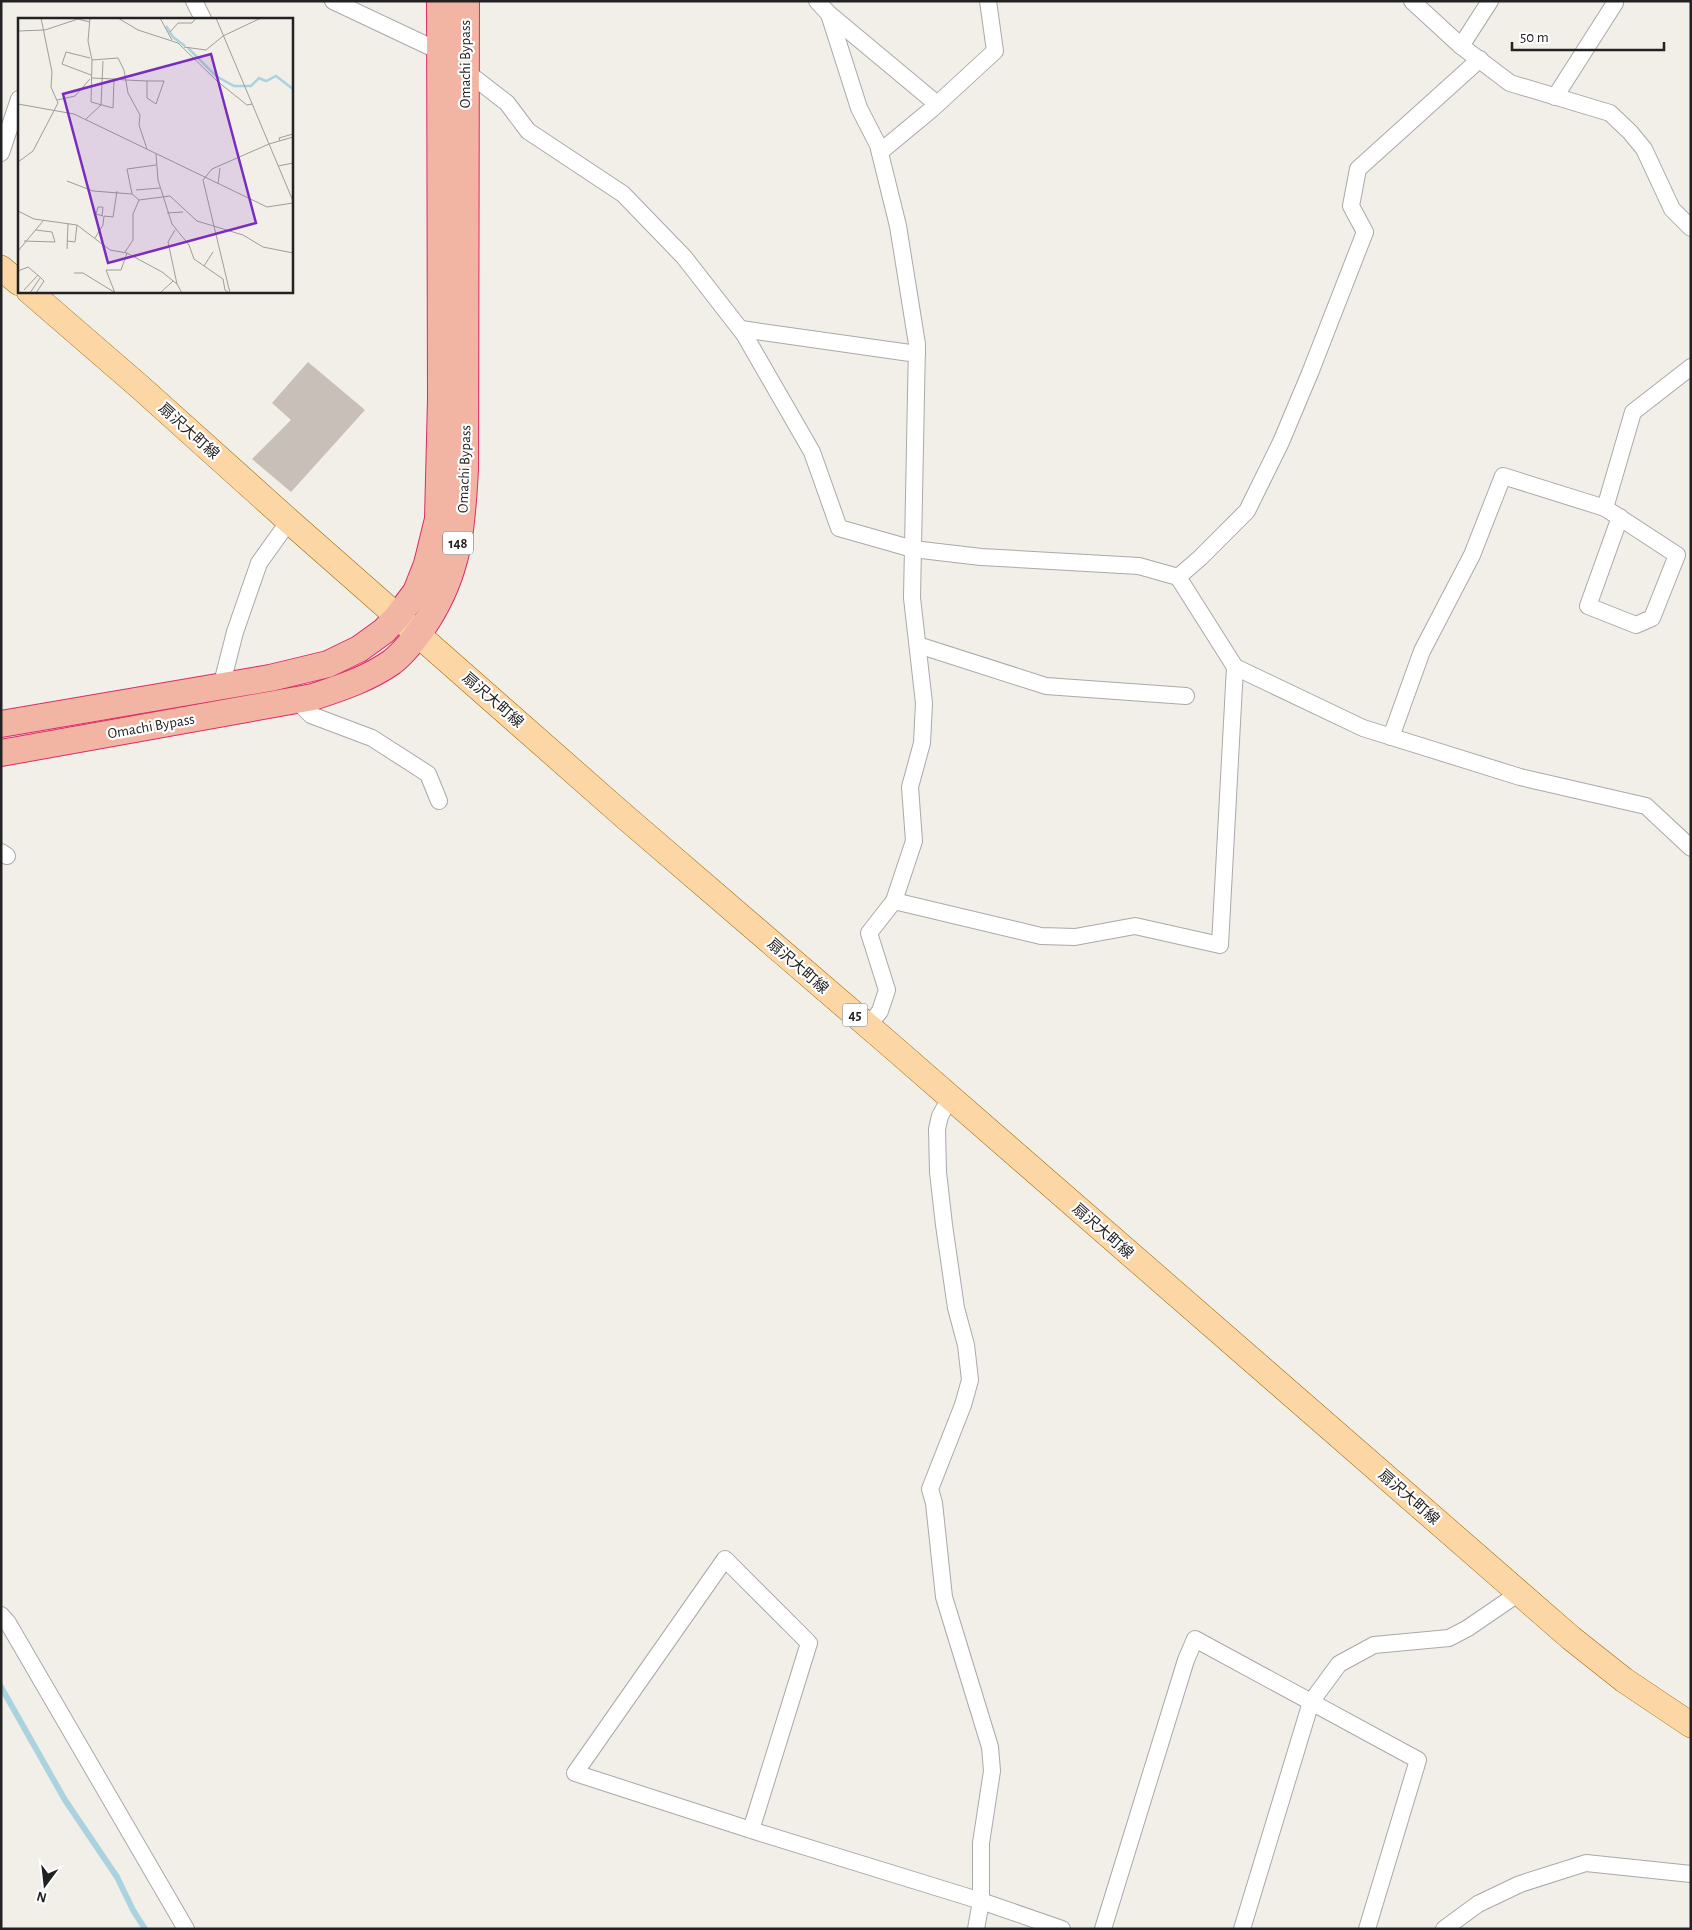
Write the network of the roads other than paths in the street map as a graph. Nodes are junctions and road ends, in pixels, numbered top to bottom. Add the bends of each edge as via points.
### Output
1 (194, 1) edge
2 (333, 1) edge
3 (440, 1) edge
4 (466, 1) edge
5 (817, 1) edge
6 (988, 1) edge
7 (1412, 1) edge
8 (1490, 1) edge
9 (1616, 3) dead end
10 (829, 14) junction
11 (202, 18) edge
12 (1461, 46) junction
13 (441, 52) junction
14 (1480, 59) junction
15 (465, 71) junction
16 (1556, 96) junction
17 (18, 102) edge
18 (937, 104) junction
19 (880, 152) junction
20 (1, 153) edge
21 (1691, 228) edge
22 (1, 268) edge
23 (18, 282) edge
24 (30, 292) edge
25 (741, 329) junction
26 (917, 354) junction
27 (1691, 367) edge
28 (1605, 508) junction
29 (1620, 517) junction
30 (289, 521) junction
31 (912, 549) junction
32 (1178, 577) junction
33 (398, 616) junction
34 (419, 634) junction
35 (918, 645) junction
36 (1236, 667) junction
37 (221, 687) junction
38 (1186, 696) dead end
39 (296, 700) junction
40 (1, 724) edge
41 (1391, 737) junction
42 (1, 753) edge
43 (439, 801) dead end
44 (1691, 848) edge
45 (894, 901) junction
46 (868, 1027) junction
47 (950, 1098) junction
48 (1519, 1593) junction
49 (1, 1615) edge
50 (1311, 1702) junction
51 (1691, 1726) edge
52 (751, 1830) junction
53 (1691, 1874) edge
54 (981, 1901) junction
55 (186, 1929) edge
56 (976, 1929) edge
57 (1062, 1929) edge
58 (1103, 1929) edge
59 (1242, 1929) edge
60 (1368, 1929) edge
61 (1444, 1929) edge

1 - 11 street
2 - 13 street
3 - 13 highway, Omachi Bypass / 148
4 - 15 highway, Omachi Bypass / 148
5 - 10 street
6 - 18 street via 995,51
7 - 12 street
8 - 12 street
9 - 16 street
10 - 18 street
10 - 19 street via 859,108
12 - 14 street
13 - 15 street
13 - 33 highway, Omachi Bypass / 148 via 438,519 416,592
14 - 16 street via 1510,83
14 - 32 street via 1358,169 1351,206 1365,232 1281,442 1247,511
15 - 25 street via 507,103 528,131 623,194 684,258
15 - 34 highway, Omachi Bypass / 148 via 463,512 446,586
16 - 21 street via 1610,113 1630,132 1644,150 1672,210
17 - 20 street
18 - 19 street
19 - 26 street via 898,226
22 - 23 main road
24 - 30 main road, 扇沢大町線 / 45
25 - 26 street
25 - 31 street via 812,452 839,528
26 - 31 street
27 - 28 street via 1633,412
28 - 29 street
28 - 41 street via 1503,476 1472,555 1422,651
29 - 29 street via 1678,555 1652,618 1636,625 1588,606
30 - 33 main road, 扇沢大町線 / 45
30 - 37 street via 259,563 235,632
31 - 32 street via 981,557 1139,566
31 - 35 street via 912,598
32 - 36 street
33 - 34 main road, 扇沢大町線 / 45
33 - 37 highway, Omachi Bypass / 148 via 359,649 328,664
34 - 39 highway, Omachi Bypass / 148 via 404,652 377,671 351,684
34 - 46 main road, 扇沢大町線 / 45
35 - 38 street via 1046,686
35 - 45 street via 924,703 922,743 910,787 914,841
36 - 41 street via 1363,728
36 - 45 street via 1220,945 1135,926 1075,937 1041,936
37 - 40 highway, Omachi Bypass / 148
39 - 42 highway, Omachi Bypass / 148
39 - 43 street via 311,715 372,738 428,774
41 - 44 street via 1520,777 1646,806
45 - 46 street via 869,933 887,990 880,1011
46 - 47 main road, 扇沢大町線 / 45
47 - 48 main road, 扇沢大町線 / 45
47 - 54 street via 937,1129 938,1172 956,1308 966,1345 970,1380 930,1489 944,1597 990,1747 992,1771 981,1843
48 - 50 street via 1450,1638 1374,1645 1339,1664
48 - 51 main road, 扇沢大町線 / 45 via 1624,1680
49 - 55 street
50 - 58 street via 1195,1639
50 - 59 street
50 - 60 street via 1418,1760
52 - 52 street via 575,1772 725,1559 809,1642
52 - 54 street
53 - 61 street via 1586,1863 1520,1884 1478,1904
54 - 56 street
54 - 57 street

